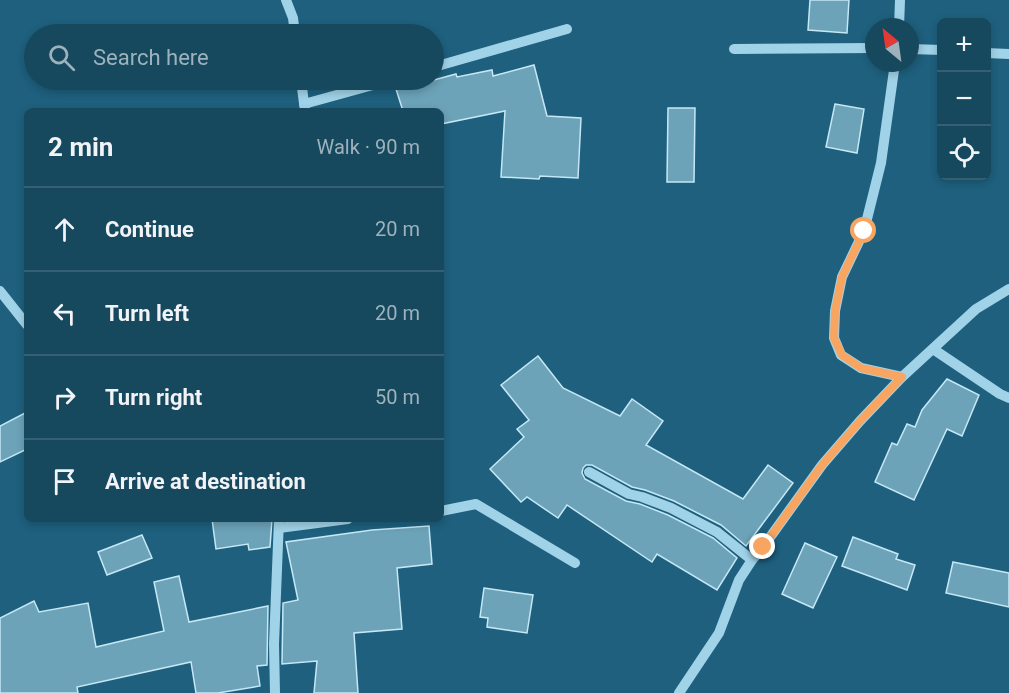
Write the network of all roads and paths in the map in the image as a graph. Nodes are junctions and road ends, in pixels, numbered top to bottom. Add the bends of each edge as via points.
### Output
1 (286, 0) edge
2 (900, 0) edge
3 (899, 18) edge
4 (293, 24) edge
5 (567, 29) dead end
6 (865, 48) edge
7 (734, 49) dead end
8 (919, 49) edge
9 (937, 50) edge
10 (991, 53) edge
11 (1009, 54) edge
12 (444, 64) edge
13 (894, 72) edge
14 (302, 90) edge
15 (360, 90) edge
16 (305, 108) edge
17 (1009, 289) edge
18 (0, 291) edge
19 (24, 321) edge
20 (933, 349) junction
21 (902, 377) junction
22 (1009, 398) edge
23 (589, 472) dead end
24 (444, 510) edge
25 (307, 522) edge
26 (279, 524) edge
27 (753, 560) junction
28 (575, 563) dead end
29 (275, 693) edge
30 (679, 693) edge

1 - 4 street
2 - 3 street
5 - 12 street
6 - 7 street
8 - 9 street
10 - 11 street
13 - 21 street via 881,162 864,231 842,277 834,338 842,355 861,368
14 - 16 street
15 - 16 street
17 - 20 street via 976,309
18 - 19 street
20 - 21 street
20 - 22 street
21 - 27 street via 822,465
23 - 27 street via 629,494 672,508 708,527
24 - 28 street via 476,504
25 - 26 street
26 - 29 street
27 - 30 street via 739,580 719,633

